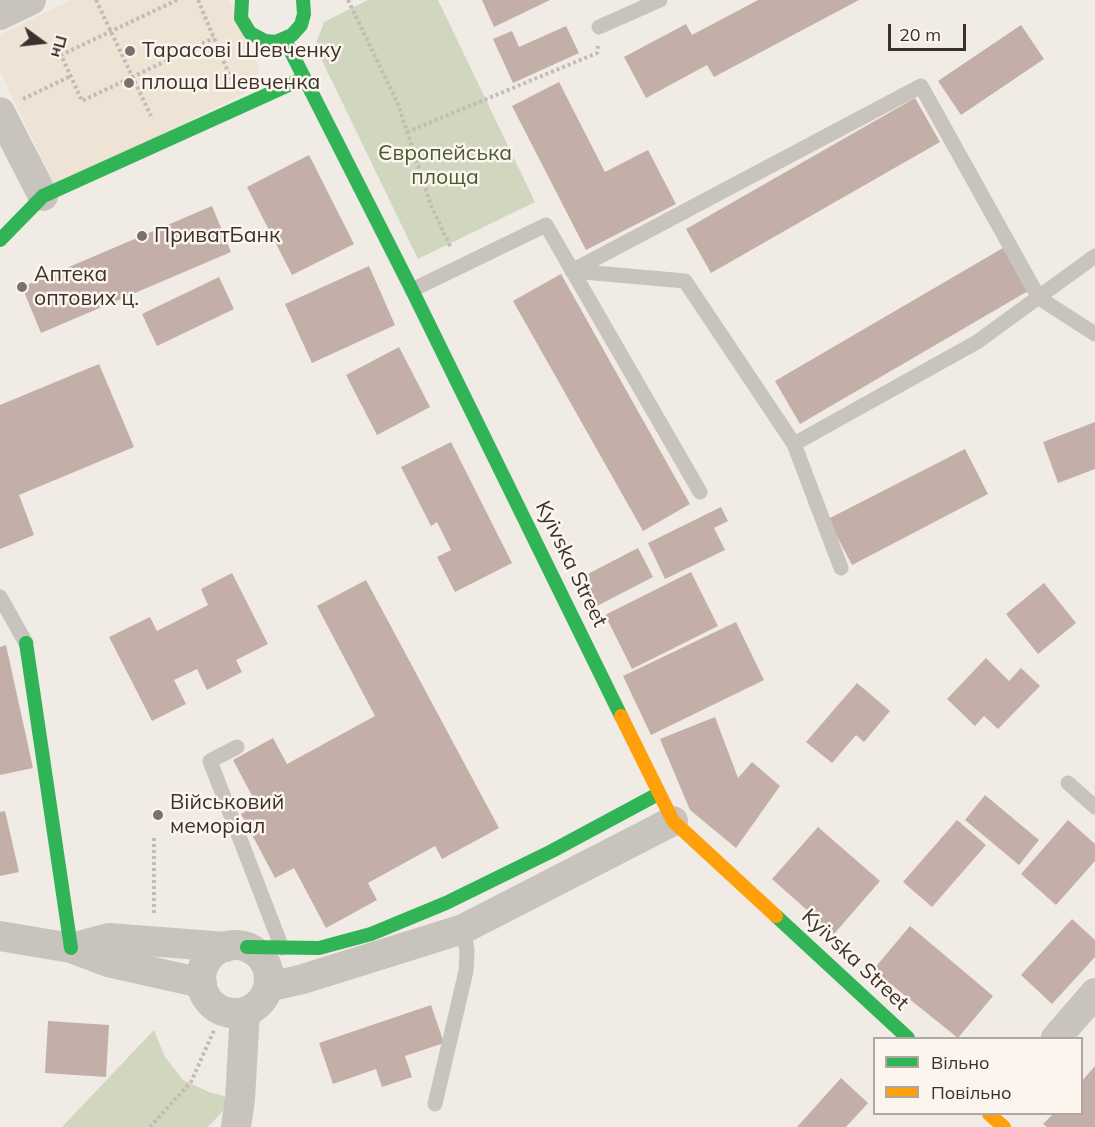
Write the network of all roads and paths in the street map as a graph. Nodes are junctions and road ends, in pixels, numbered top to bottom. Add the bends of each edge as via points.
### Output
1 (31, 0) edge
2 (96, 0) edge
3 (177, 0) edge
4 (198, 0) edge
5 (242, 0) edge
6 (303, 0) edge
7 (348, 0) edge
8 (660, 0) edge
9 (0, 15) edge
10 (599, 27) joint
11 (111, 32) junction
12 (214, 38) junction
13 (285, 40) junction
14 (71, 76) junction
15 (132, 77) junction
16 (304, 78) junction
17 (10, 106) edge
18 (243, 106) junction
19 (408, 132) junction
20 (163, 142) junction
21 (43, 196) junction
22 (0, 240) edge
23 (1095, 256) edge
24 (460, 266) junction
25 (572, 271) junction
26 (412, 290) junction
27 (1039, 298) junction
28 (1095, 334) edge
29 (794, 444) junction
30 (700, 492) dead end
31 (841, 568) dead end
32 (0, 597) edge
33 (26, 644) joint
34 (237, 747) dead end
35 (1068, 783) dead end
36 (658, 794) junction
37 (1095, 807) edge
38 (673, 821) junction
39 (154, 838) dead end
40 (452, 900) junction
41 (462, 928) junction
42 (0, 936) edge
43 (154, 942) junction
44 (236, 947) junction
45 (71, 948) junction
46 (282, 948) junction
47 (202, 983) junction
48 (268, 987) junction
49 (1095, 993) edge
50 (233, 1011) junction
51 (907, 1037) edge
52 (1057, 1037) edge
53 (435, 1104) dead end
54 (233, 1124) edge
55 (150, 1127) edge

1 - 9 street
2 - 11 path
3 - 11 path
4 - 12 path
5 - 13 main road via 241,18 250,33 265,41
6 - 13 main road via 301,25
7 - 19 path
8 - 10 lane
10 - 19 path via 597,53
11 - 14 path via 61,55
11 - 15 path
12 - 15 path
12 - 18 path
13 - 16 main road, Kyivska Street
14 - 15 path via 82,100
14 - 17 path
15 - 20 path
16 - 18 main road
16 - 26 main road, Kyivska Street
17 - 21 street
18 - 20 main road
19 - 24 path via 432,208
20 - 21 main road
21 - 22 main road
23 - 27 lane
24 - 25 lane via 546,225
24 - 26 lane
25 - 27 lane via 921,86
25 - 29 lane via 685,281
25 - 30 lane
26 - 36 main road, Kyivska Street
27 - 28 lane
27 - 29 lane via 977,342
29 - 31 lane
32 - 33 lane
33 - 45 main road
34 - 46 lane via 210,761
35 - 37 lane
36 - 38 main road, Kyivska Street
36 - 40 main road
38 - 41 street
38 - 51 main road, Kyivska Street
39 - 43 path
40 - 41 street
40 - 46 main road via 371,934 319,948
41 - 48 street
41 - 53 lane via 466,971
42 - 45 street
43 - 44 street
43 - 45 street via 109,938
44 - 46 main road
44 - 47 street via 207,960
44 - 48 street via 263,959
45 - 47 street via 108,962
47 - 50 street via 212,1004
48 - 50 street via 264,998
49 - 52 street
50 - 54 street
50 - 55 path via 191,1082

